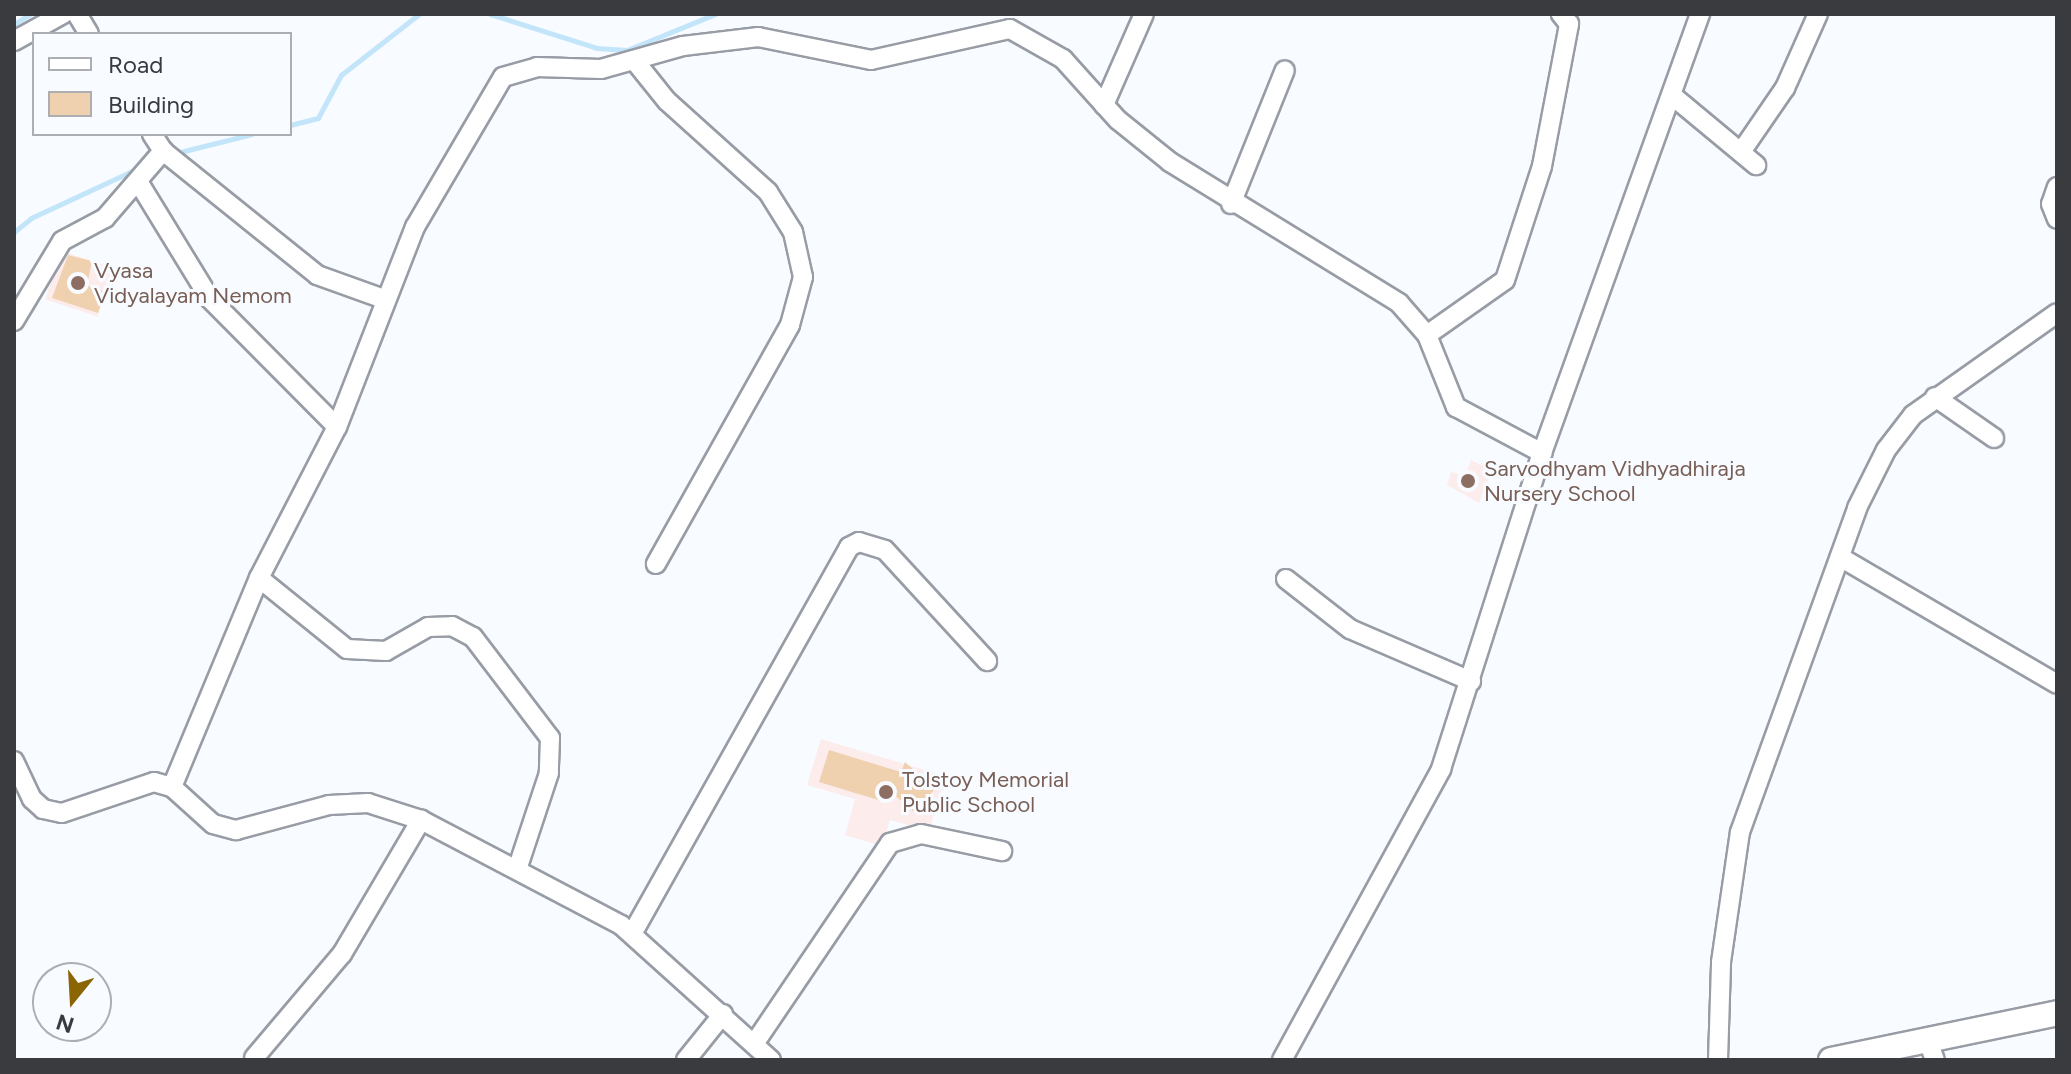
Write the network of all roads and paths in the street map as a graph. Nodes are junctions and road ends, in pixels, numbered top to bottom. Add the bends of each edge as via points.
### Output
1 (63, 14) edge
2 (77, 14) edge
3 (1144, 14) edge
4 (1561, 14) edge
5 (1700, 14) edge
6 (1818, 14) edge
7 (88, 32) edge
8 (14, 41) edge
9 (634, 60) junction
10 (1285, 70) dead end
11 (1674, 97) junction
12 (1104, 105) junction
13 (153, 136) edge
14 (163, 151) junction
15 (1741, 152) junction
16 (1756, 165) dead end
17 (139, 183) junction
18 (2057, 187) edge
19 (1231, 204) junction
20 (2057, 219) edge
21 (384, 299) junction
22 (2057, 313) edge
23 (14, 321) edge
24 (1427, 335) junction
25 (1935, 397) junction
26 (337, 427) junction
27 (1994, 438) dead end
28 (1542, 453) junction
29 (1840, 557) junction
30 (656, 564) dead end
31 (259, 578) junction
32 (1286, 579) dead end
33 (987, 661) dead end
34 (1471, 681) junction
35 (2057, 684) edge
36 (14, 761) edge
37 (172, 787) junction
38 (421, 820) junction
39 (1002, 851) dead end
40 (518, 867) junction
41 (632, 934) junction
42 (2057, 1013) edge
43 (723, 1014) junction
44 (754, 1044) junction
45 (1932, 1050) edge
46 (254, 1058) dead end
47 (686, 1060) edge
48 (771, 1060) edge
49 (1282, 1060) edge
50 (1718, 1060) edge
51 (1831, 1060) edge

1 - 8 street
2 - 7 street
3 - 12 street
4 - 24 street via 1569,24 1542,166 1505,280
5 - 11 street
6 - 15 street via 1785,88
9 - 12 street via 758,37 871,60 1010,29 1063,59
9 - 21 street via 601,69 537,67 503,77 415,227
9 - 30 street via 667,101 768,192 793,232 803,277 790,325
10 - 19 street
11 - 15 street
11 - 28 street
12 - 19 street
13 - 14 street
14 - 17 street
14 - 21 street via 317,275
15 - 16 street
17 - 23 street via 105,218 62,241
17 - 26 street via 210,299
18 - 20 street via 2051,204
19 - 24 street via 1399,303
21 - 26 street
22 - 25 street
24 - 28 street via 1456,407
25 - 27 street
25 - 29 street via 1886,450
26 - 31 street
28 - 34 street
29 - 35 street
29 - 50 street via 1740,832 1721,962
31 - 37 street
31 - 40 street via 347,649 386,651 428,627 452,626 473,637 534,709 550,738 549,773
32 - 34 street via 1350,629
33 - 41 street via 885,550 859,542 849,547
34 - 49 street via 1441,769
36 - 37 street via 32,799 43,809 62,813 132,787 154,782
37 - 38 street via 213,824 236,830 329,805 368,803
38 - 40 street
38 - 46 street via 342,954
39 - 44 street via 921,834 890,843
40 - 41 street
41 - 43 street
42 - 45 street
43 - 44 street
43 - 47 street
44 - 48 street
45 - 51 street

